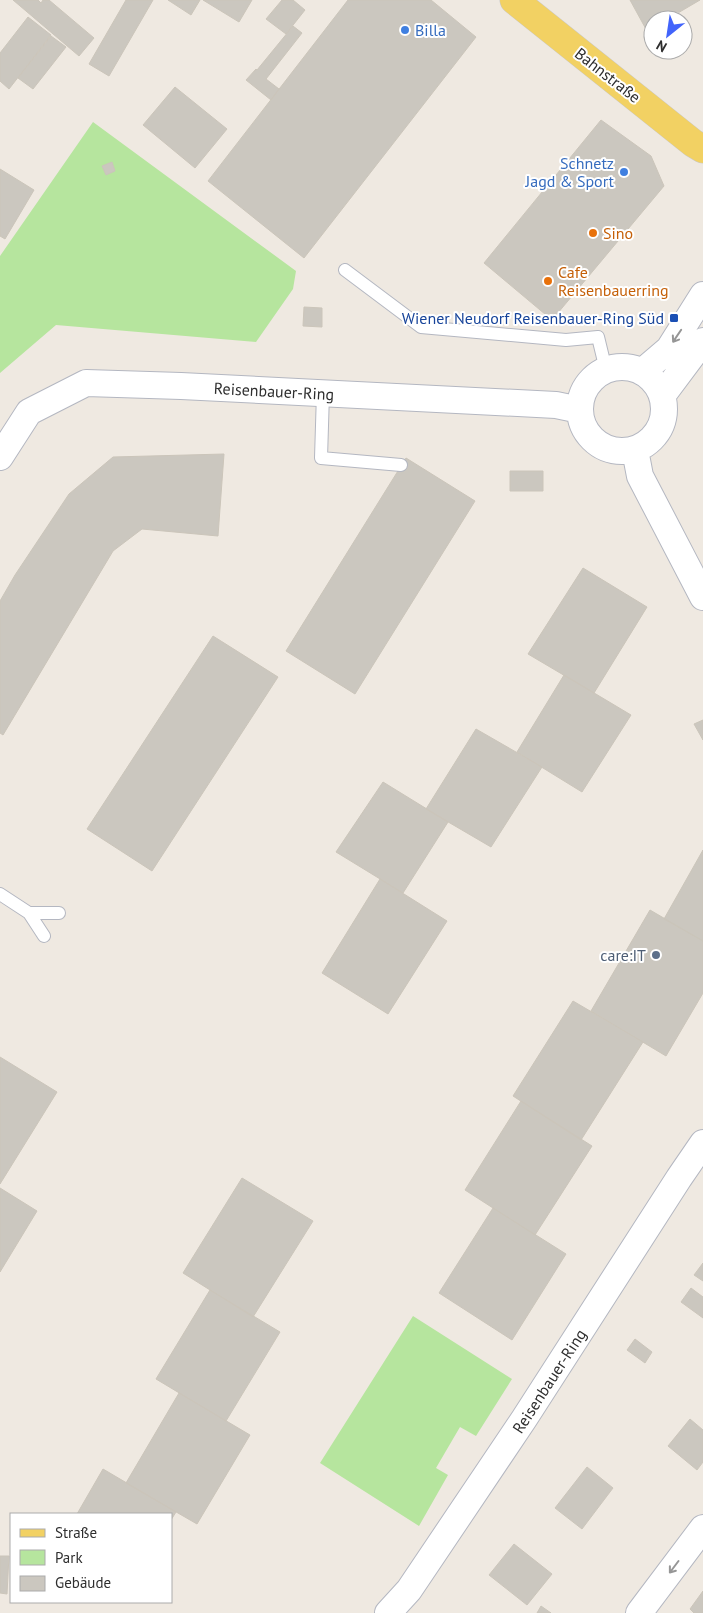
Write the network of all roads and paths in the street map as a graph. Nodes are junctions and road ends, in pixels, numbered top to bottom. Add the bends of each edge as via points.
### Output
1 (514, 0) edge
2 (703, 149) edge
3 (345, 270) dead end
4 (703, 295) edge
5 (703, 342) edge
6 (606, 370) junction
7 (642, 372) junction
8 (323, 394) junction
9 (662, 396) junction
10 (580, 410) junction
11 (635, 450) junction
12 (0, 457) edge
13 (401, 466) dead end
14 (703, 597) edge
15 (0, 894) edge
16 (29, 913) junction
17 (59, 913) dead end
18 (44, 936) dead end
19 (703, 1143) edge
20 (703, 1528) edge
21 (388, 1613) edge
22 (639, 1613) edge

1 - 2 main road, Bahnstraße
3 - 6 lane via 421,327 566,340 598,337
4 -> 7 street via 669,349
5 - 9 street
6 - 7 street via 624,367
6 - 10 street via 587,386
7 - 9 street via 655,383
8 - 10 street, Reisenbauer-Ring via 556,405
8 - 12 street, Reisenbauer-Ring via 86,383 29,412
8 - 13 lane via 321,458
9 - 11 street via 664,412 661,426 651,441
10 - 11 street via 583,425 591,438 604,448 619,452
11 - 14 street via 640,476
15 - 16 lane
16 - 17 lane
16 - 18 lane
19 - 21 street, Reisenbauer-Ring via 524,1419 409,1590
20 -> 22 street

